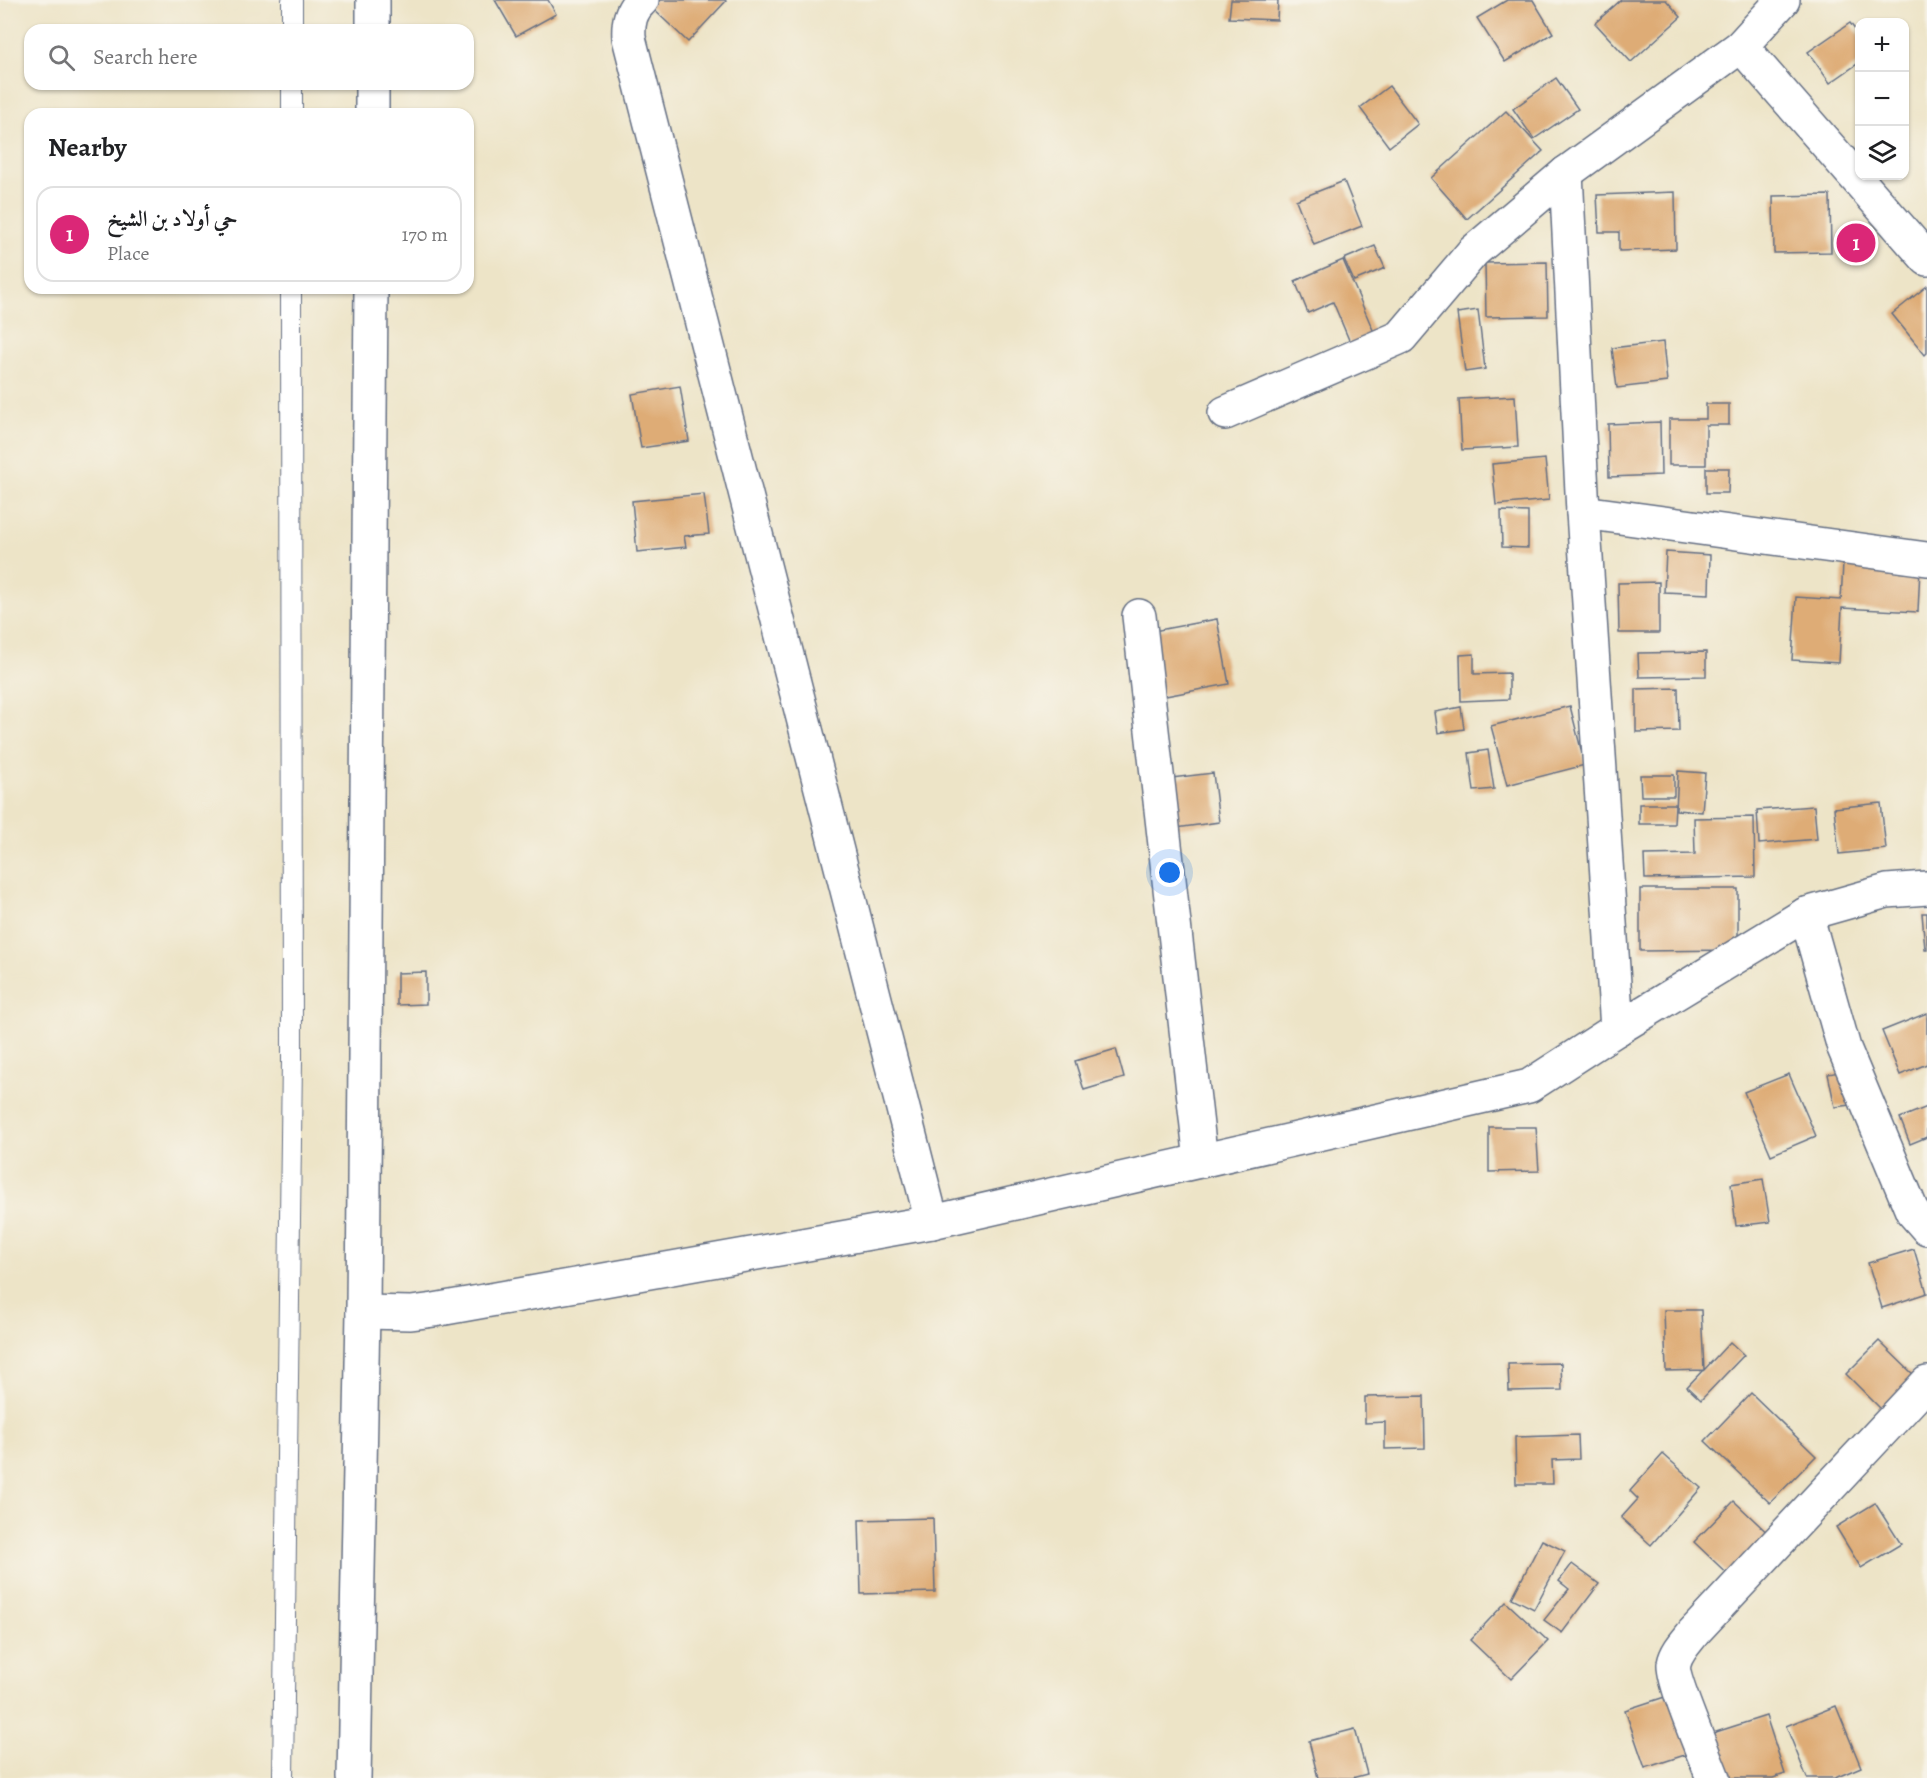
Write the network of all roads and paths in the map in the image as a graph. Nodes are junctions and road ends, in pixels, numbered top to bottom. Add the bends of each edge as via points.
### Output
1 (292, 0) edge
2 (373, 0) edge
3 (642, 0) edge
4 (1783, 0) edge
5 (292, 24) edge
6 (373, 24) edge
7 (1741, 46) junction
8 (292, 90) edge
9 (372, 90) edge
10 (292, 108) edge
11 (372, 108) edge
12 (1566, 173) junction
13 (1927, 259) edge
14 (291, 294) edge
15 (371, 294) edge
16 (1225, 413) dead end
17 (1583, 512) junction
18 (1927, 559) edge
19 (1139, 616) dead end
20 (1927, 888) edge
21 (1806, 914) junction
22 (1617, 1029) junction
23 (1201, 1161) junction
24 (932, 1222) junction
25 (1927, 1228) edge
26 (363, 1312) junction
27 (1927, 1383) edge
28 (283, 1778) edge
29 (354, 1778) edge
30 (1713, 1778) edge

1 - 5 lane
2 - 6 street
3 - 24 street via 628,22 629,38
4 - 7 street
7 - 12 street
7 - 13 street
8 - 10 lane
9 - 11 street
12 - 16 street via 1473,252 1401,337
12 - 17 street
14 - 28 lane via 292,1059
15 - 26 street
17 - 18 street
17 - 22 street
19 - 23 street
20 - 21 street via 1887,891
21 - 22 street
21 - 25 street via 1844,1048 1912,1210
22 - 23 street via 1529,1086
23 - 24 street
24 - 26 street via 434,1310
26 - 29 street
27 - 30 street via 1694,1632 1678,1655 1674,1663 1677,1682

